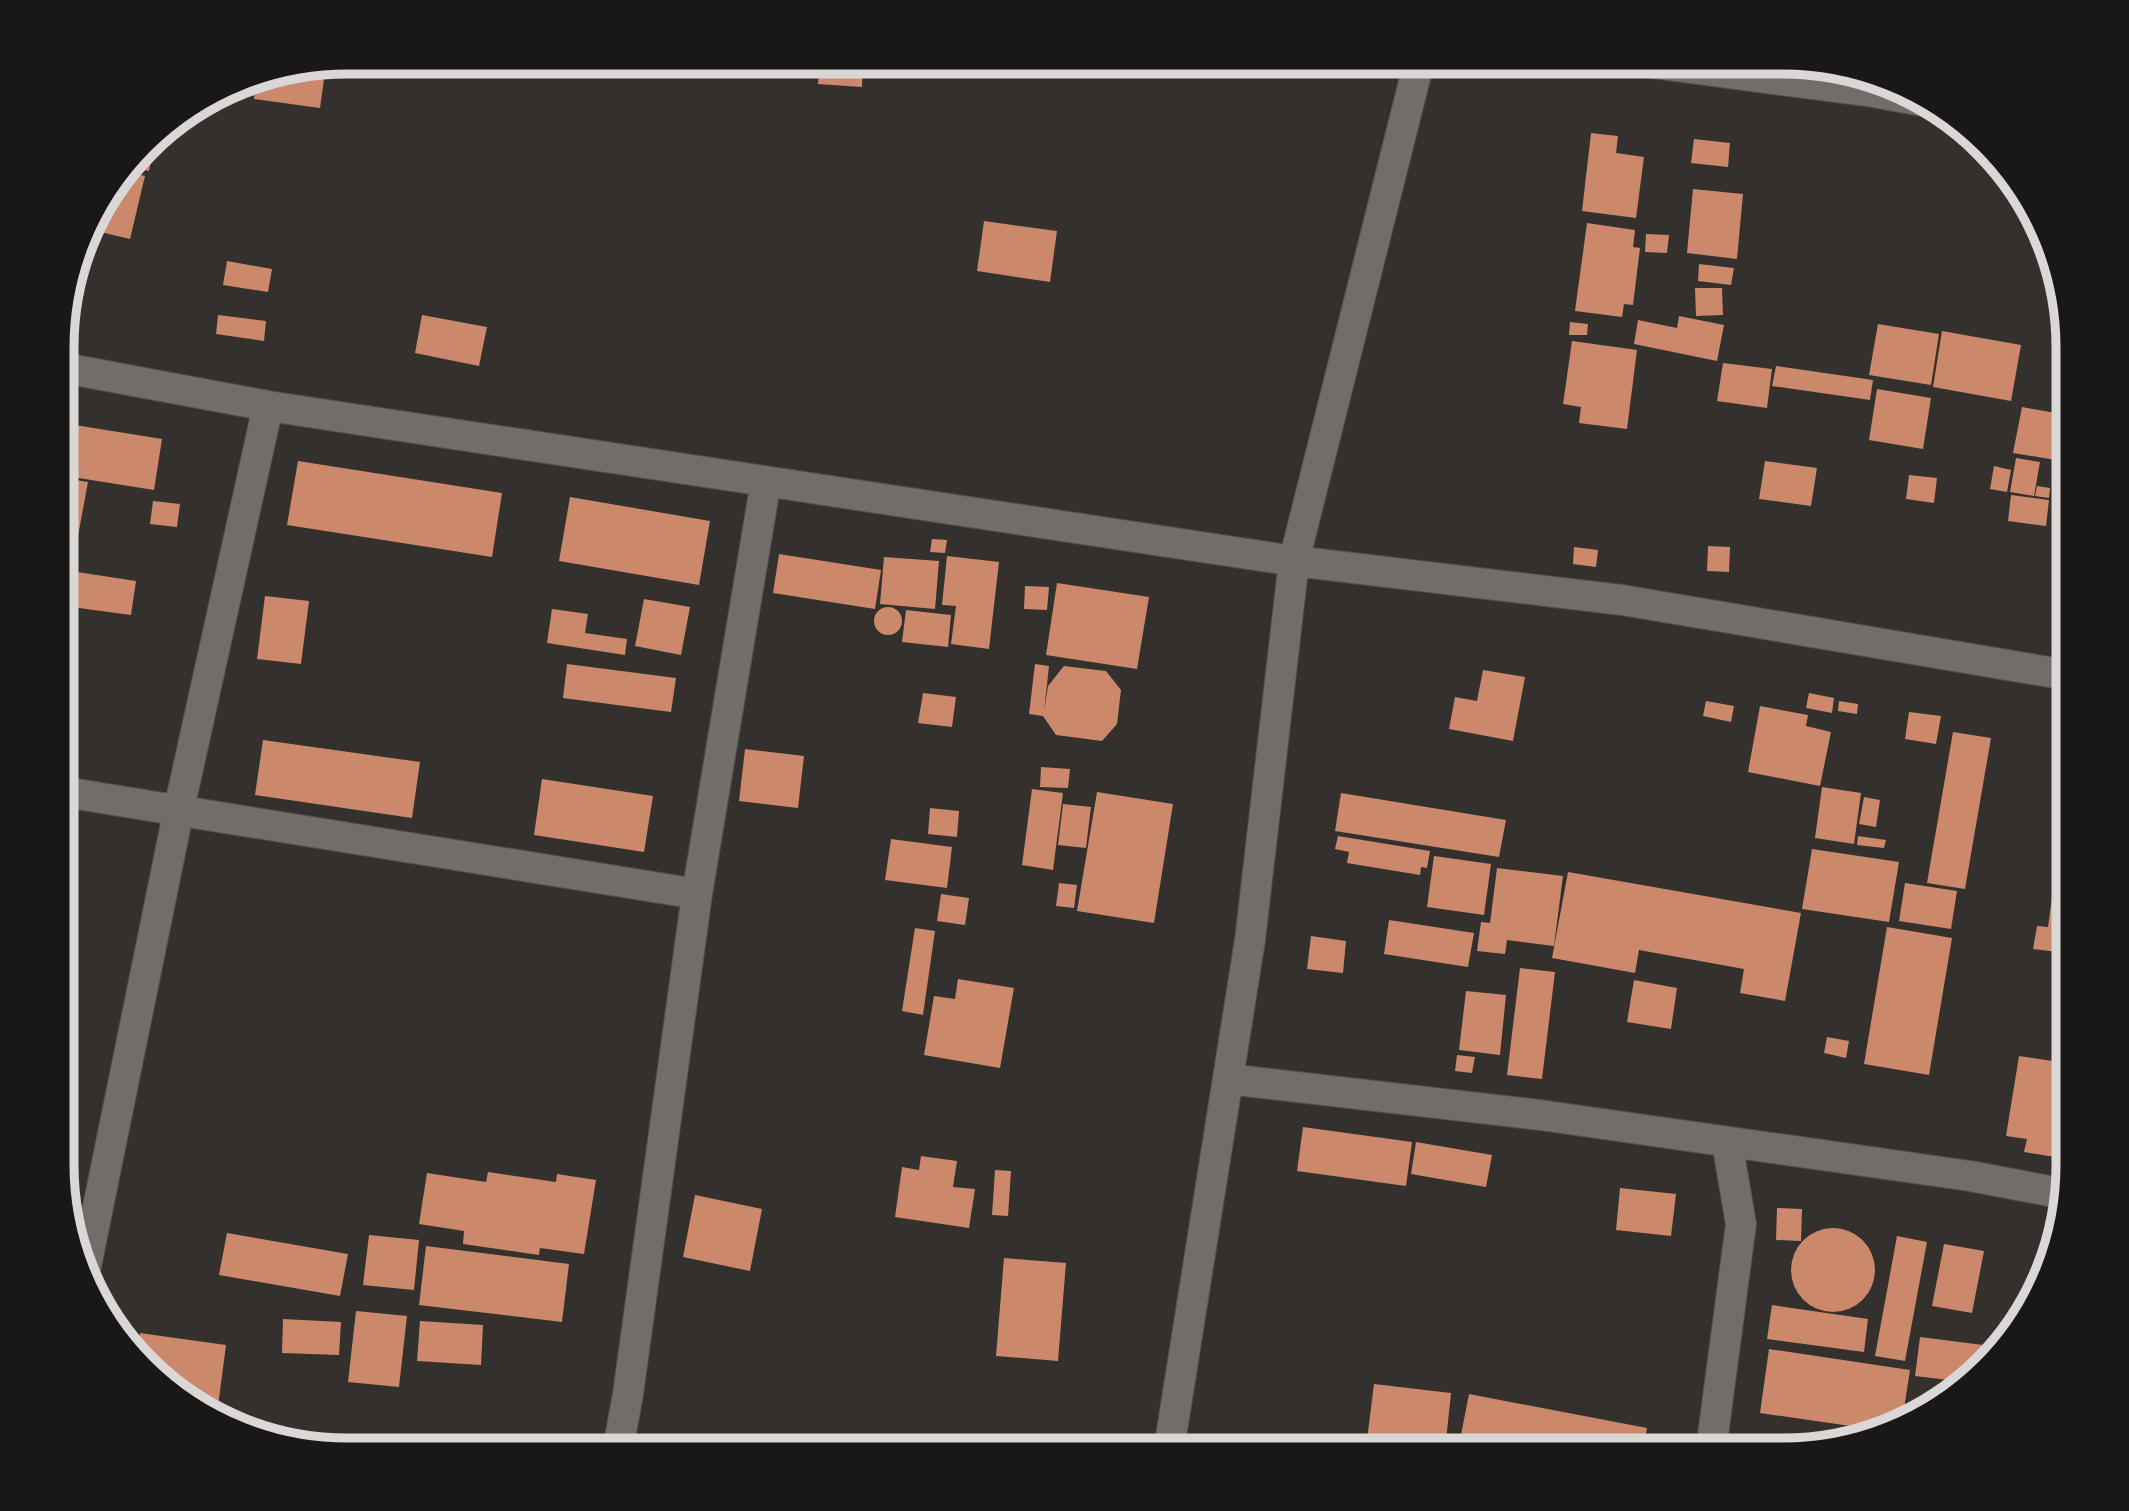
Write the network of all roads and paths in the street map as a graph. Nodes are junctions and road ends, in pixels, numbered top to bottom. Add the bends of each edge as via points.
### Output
1 (1416, 74) edge
2 (1736, 74) edge
3 (1889, 95) edge
4 (74, 370) edge
5 (268, 406) junction
6 (766, 481) junction
7 (1294, 561) junction
8 (2056, 673) edge
9 (74, 794) edge
10 (179, 810) junction
11 (697, 894) junction
12 (1228, 1079) junction
13 (1727, 1142) junction
14 (2054, 1192) edge
15 (89, 1254) edge
16 (620, 1438) edge
17 (1171, 1438) edge
18 (1713, 1438) edge

1 - 7 street
2 - 3 street
4 - 5 street
5 - 6 street
5 - 10 street
6 - 7 street
6 - 11 street
7 - 8 street via 1622,600
7 - 12 street via 1250,940
9 - 10 street
10 - 11 street
10 - 15 street
11 - 16 street
12 - 13 street
12 - 17 street
13 - 14 street
13 - 18 street via 1741,1224

